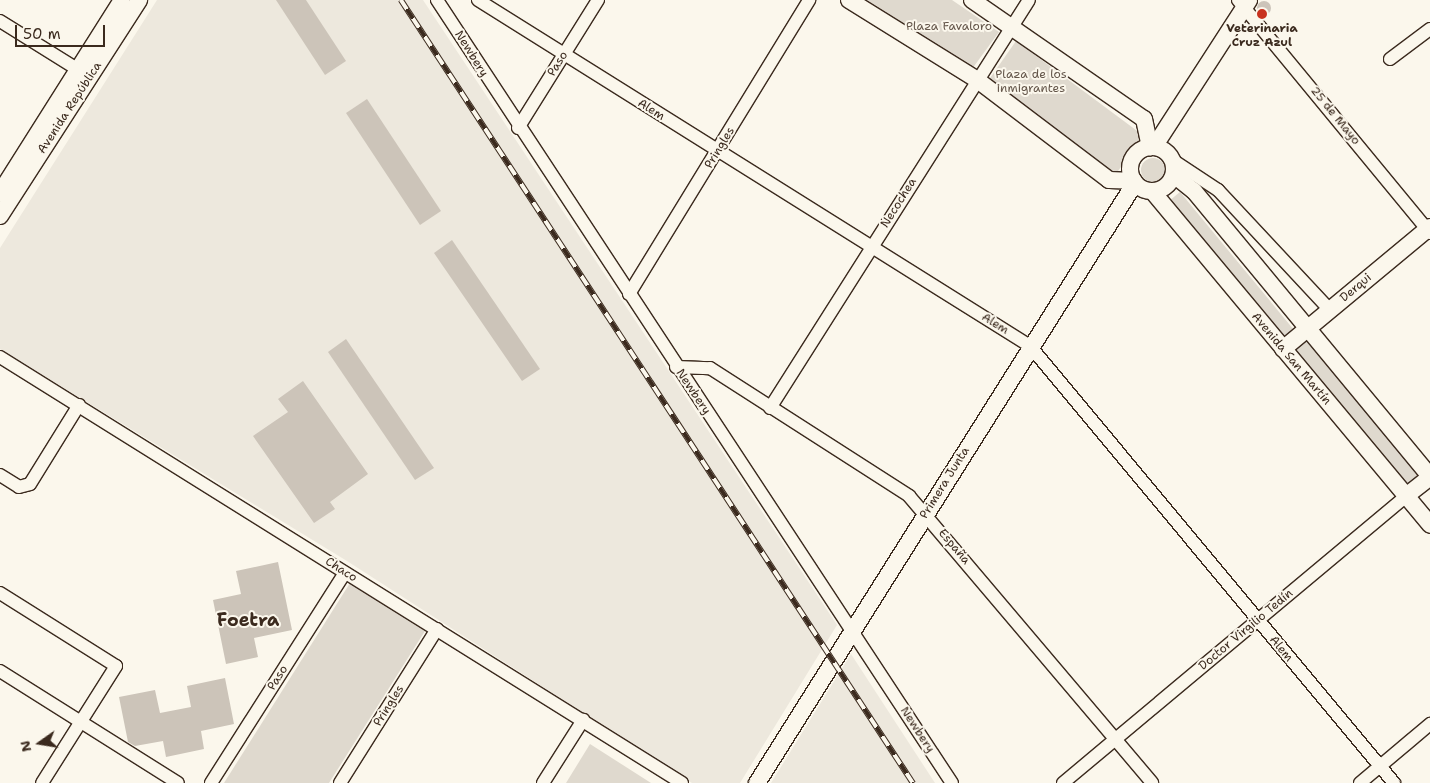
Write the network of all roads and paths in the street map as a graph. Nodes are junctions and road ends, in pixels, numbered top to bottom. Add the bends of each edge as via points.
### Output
1 (122, 0) edge
2 (139, 0) edge
3 (437, 0) edge
4 (478, 0) edge
5 (598, 0) edge
6 (809, 0) edge
7 (849, 0) edge
8 (972, 0) edge
9 (1029, 0) edge
10 (1244, 2) edge
11 (0, 21) edge
12 (1013, 26) junction
13 (1430, 29) edge
14 (564, 55) junction
15 (1390, 60) dead end
16 (84, 74) junction
17 (976, 79) junction
18 (518, 128) junction
19 (1167, 130) junction
20 (1152, 147) junction
21 (718, 151) junction
22 (1173, 164) junction
23 (1134, 182) junction
24 (1153, 192) junction
25 (0, 193) edge
26 (0, 216) edge
27 (1429, 230) edge
28 (872, 247) junction
29 (629, 294) junction
30 (1330, 310) junction
31 (1307, 329) junction
32 (1030, 346) junction
33 (1283, 349) junction
34 (0, 357) edge
35 (676, 366) junction
36 (79, 405) junction
37 (770, 408) junction
38 (0, 475) edge
39 (1430, 476) edge
40 (1406, 496) junction
41 (926, 513) junction
42 (1430, 525) edge
43 (345, 573) junction
44 (0, 593) edge
45 (1257, 620) junction
46 (437, 629) junction
47 (852, 630) junction
48 (0, 671) edge
49 (583, 720) junction
50 (81, 722) junction
51 (1430, 724) edge
52 (1116, 738) junction
53 (1380, 766) junction
54 (42, 783) edge
55 (178, 783) edge
56 (211, 783) edge
57 (340, 783) edge
58 (543, 783) edge
59 (682, 783) edge
60 (757, 783) edge
61 (952, 783) edge
62 (1062, 783) edge
63 (1152, 783) edge
64 (1360, 783) edge
65 (1394, 783) edge

1 - 16 main road, Avenida República
2 - 16 main road, Avenida República
3 - 18 street, Newbery
4 - 14 street, Alem
5 - 14 street, Paso
6 - 21 street, Pringles
7 - 17 main road
8 - 12 main road
9 - 12 street, Necochea
10 - 19 main road
10 - 27 street, 25 de Mayo
11 - 16 street
12 - 17 street, Necochea
12 - 20 main road via 1144,120
13 - 15 street
14 - 18 street, Paso
14 - 21 street, Alem
16 - 25 main road, Avenida República
16 - 26 main road, Avenida República
17 - 23 main road via 1109,180
17 - 28 street, Necochea
18 - 29 street, Newbery
19 - 20 main road
19 - 22 main road
20 - 22 main road
20 - 23 main road via 1133,157
21 - 28 street, Alem
21 - 29 street, Pringles
22 - 24 main road via 1168,185
22 - 30 street via 1218,190
22 - 31 main road
23 - 24 main road
23 - 32 main road, Primera Junta
24 - 33 main road, Avenida San Martín
27 - 30 main road, Derqui
28 - 32 street, Alem
28 - 37 street, Necochea
29 - 35 street, Newbery
30 - 31 main road, Derqui
31 - 33 main road, Derqui
31 - 39 main road
32 - 41 main road, Primera Junta
32 - 45 street, Alem
33 - 40 main road, Avenida San Martín
34 - 36 street, Chaco
35 - 37 street, España via 710,368
35 - 47 street, Newbery
36 - 38 street via 30,484 19,487
36 - 43 street, Chaco
37 - 41 street, España via 909,496
39 - 40 main road, Doctor Virgilio Tedín
40 - 42 main road, Avenida San Martín
40 - 45 street, Doctor Virgilio Tedín
41 - 47 main road, Primera Junta
41 - 52 street, España
43 - 46 street, Chaco
43 - 56 street, Paso
44 - 50 street via 116,666
45 - 52 street, Doctor Virgilio Tedín
45 - 53 street, Alem
46 - 49 street, Chaco
46 - 57 street, Pringles
47 - 60 main road, Primera Junta
47 - 61 street, Newbery
48 - 50 street
49 - 58 street
49 - 59 street, Chaco
50 - 54 street
50 - 55 street
51 - 53 street
52 - 62 street, Doctor Virgilio Tedín
52 - 63 street, España
53 - 64 street
53 - 65 street, Alem

